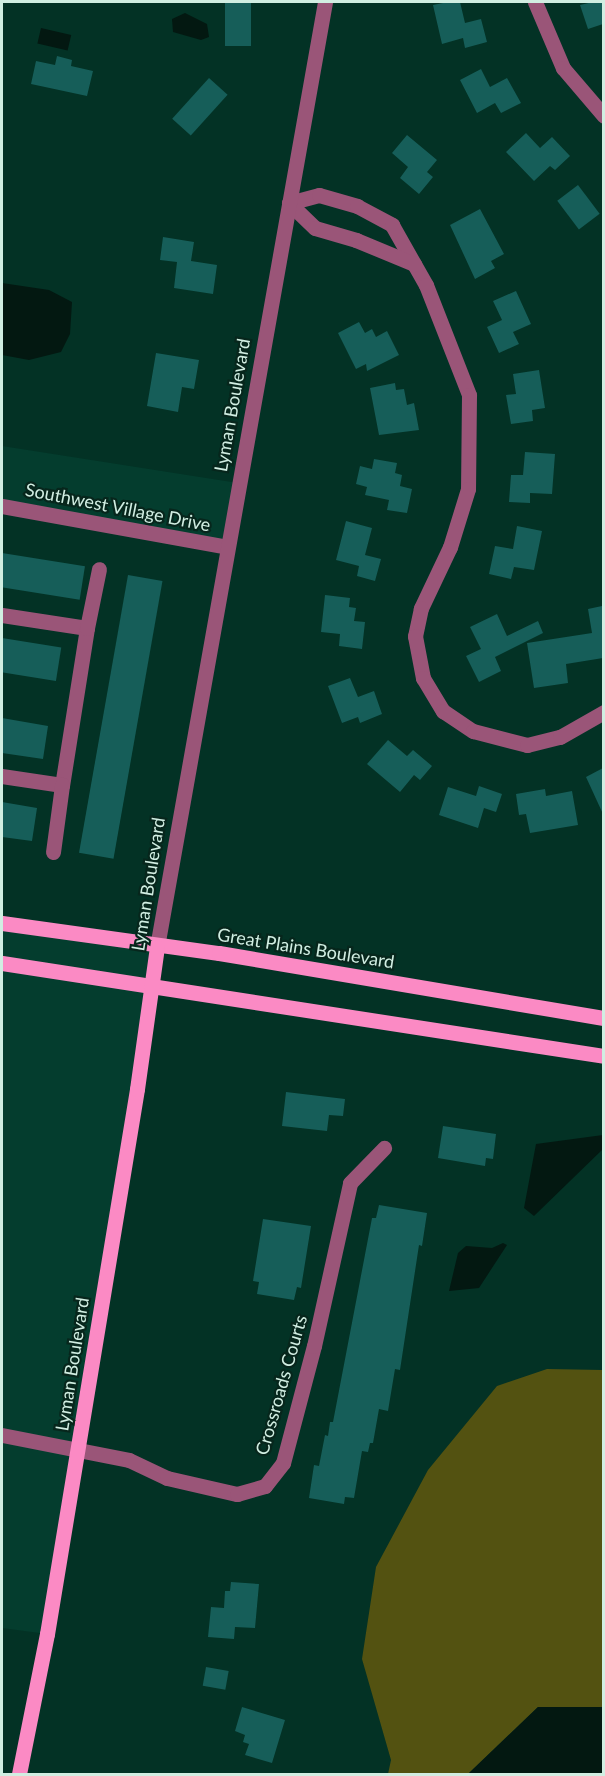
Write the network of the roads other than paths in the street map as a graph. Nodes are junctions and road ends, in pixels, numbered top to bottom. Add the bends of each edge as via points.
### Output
1 (325, 2) edge
2 (535, 2) edge
3 (603, 116) edge
4 (289, 203) junction
5 (414, 264) junction
6 (2, 506) edge
7 (226, 547) junction
8 (99, 569) dead end
9 (2, 615) edge
10 (87, 628) junction
11 (603, 712) edge
12 (2, 776) edge
13 (62, 785) junction
14 (53, 852) dead end
15 (2, 923) edge
16 (157, 947) junction
17 (2, 963) edge
18 (152, 986) junction
19 (603, 1018) edge
20 (603, 1056) edge
21 (384, 1148) dead end
22 (2, 1435) edge
23 (78, 1448) junction
24 (19, 1774) edge

1 - 4 street, Lyman Boulevard
2 - 3 street via 563,68
4 - 5 street via 315,228
4 - 5 street via 320,195 376,214 392,225
4 - 7 street, Lyman Boulevard
5 - 11 street via 447,332 469,395 470,440 468,489 450,547 421,608 415,636 423,678 443,711 472,731 527,745 560,737
6 - 7 street, Southwest Village Drive
7 - 16 street, Lyman Boulevard
8 - 10 street
9 - 10 street
10 - 13 street
12 - 13 street
13 - 14 street
15 - 16 main road, Great Plains Boulevard
16 - 18 main road, Lyman Boulevard
16 - 19 main road, Great Plains Boulevard via 219,953
17 - 18 main road
18 - 20 main road
18 - 23 main road, Lyman Boulevard
21 - 23 street, Crossroads Courts via 350,1184 283,1463 265,1486 237,1494 167,1478 129,1460
22 - 23 street, Crossroads Courts
23 - 24 main road, Lyman Boulevard

